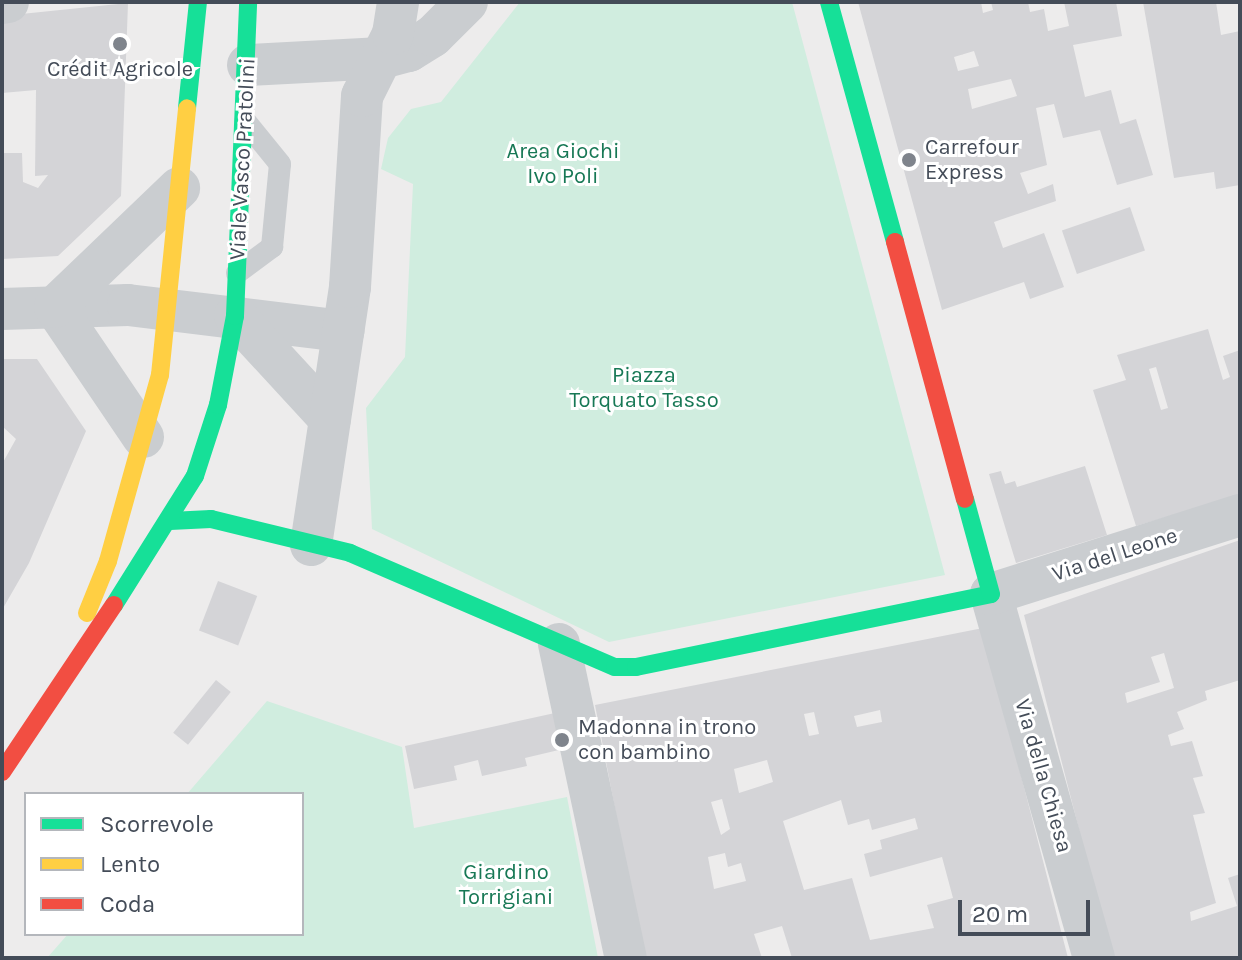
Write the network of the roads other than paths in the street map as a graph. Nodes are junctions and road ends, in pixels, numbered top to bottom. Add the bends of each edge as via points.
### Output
1 (198, 2) edge
2 (248, 2) edge
3 (398, 2) edge
4 (467, 2) edge
5 (829, 2) edge
6 (382, 58) junction
7 (248, 65) junction
8 (245, 121) junction
9 (179, 188) junction
10 (237, 273) junction
11 (55, 307) junction
12 (2, 309) edge
13 (169, 310) junction
14 (235, 316) junction
15 (343, 331) junction
16 (330, 419) junction
17 (143, 437) junction
18 (1240, 515) edge
19 (170, 521) junction
20 (311, 545) junction
21 (991, 594) junction
22 (559, 644) junction
23 (56, 690) junction
24 (2, 772) edge
25 (626, 958) edge
26 (1094, 958) edge

1 - 9 main road
2 - 7 main road, Viale Vasco Pratolini
3 - 6 street via 397,22
4 - 6 street via 423,45
5 - 21 main road
6 - 7 street
6 - 15 street via 362,96
7 - 8 main road, Viale Vasco Pratolini
8 - 10 main road, Viale Vasco Pratolini
8 - 10 lane via 280,164 272,247
9 - 11 street
9 - 13 main road
10 - 14 main road, Viale Vasco Pratolini
11 - 12 street
11 - 13 street
11 - 17 street
13 - 14 street
13 - 17 main road via 160,375
14 - 15 street
14 - 16 street
14 - 19 main road, Viale Vasco Pratolini via 200,461
15 - 16 street
16 - 20 street
17 - 23 main road via 108,561
18 - 21 street, Via del Leone
19 - 20 main road via 211,519
19 - 23 main road, Viale Vasco Pratolini
20 - 22 main road via 350,553
21 - 22 main road via 636,667 605,664
21 - 26 street, Via della Chiesa
22 - 25 street
23 - 24 main road

